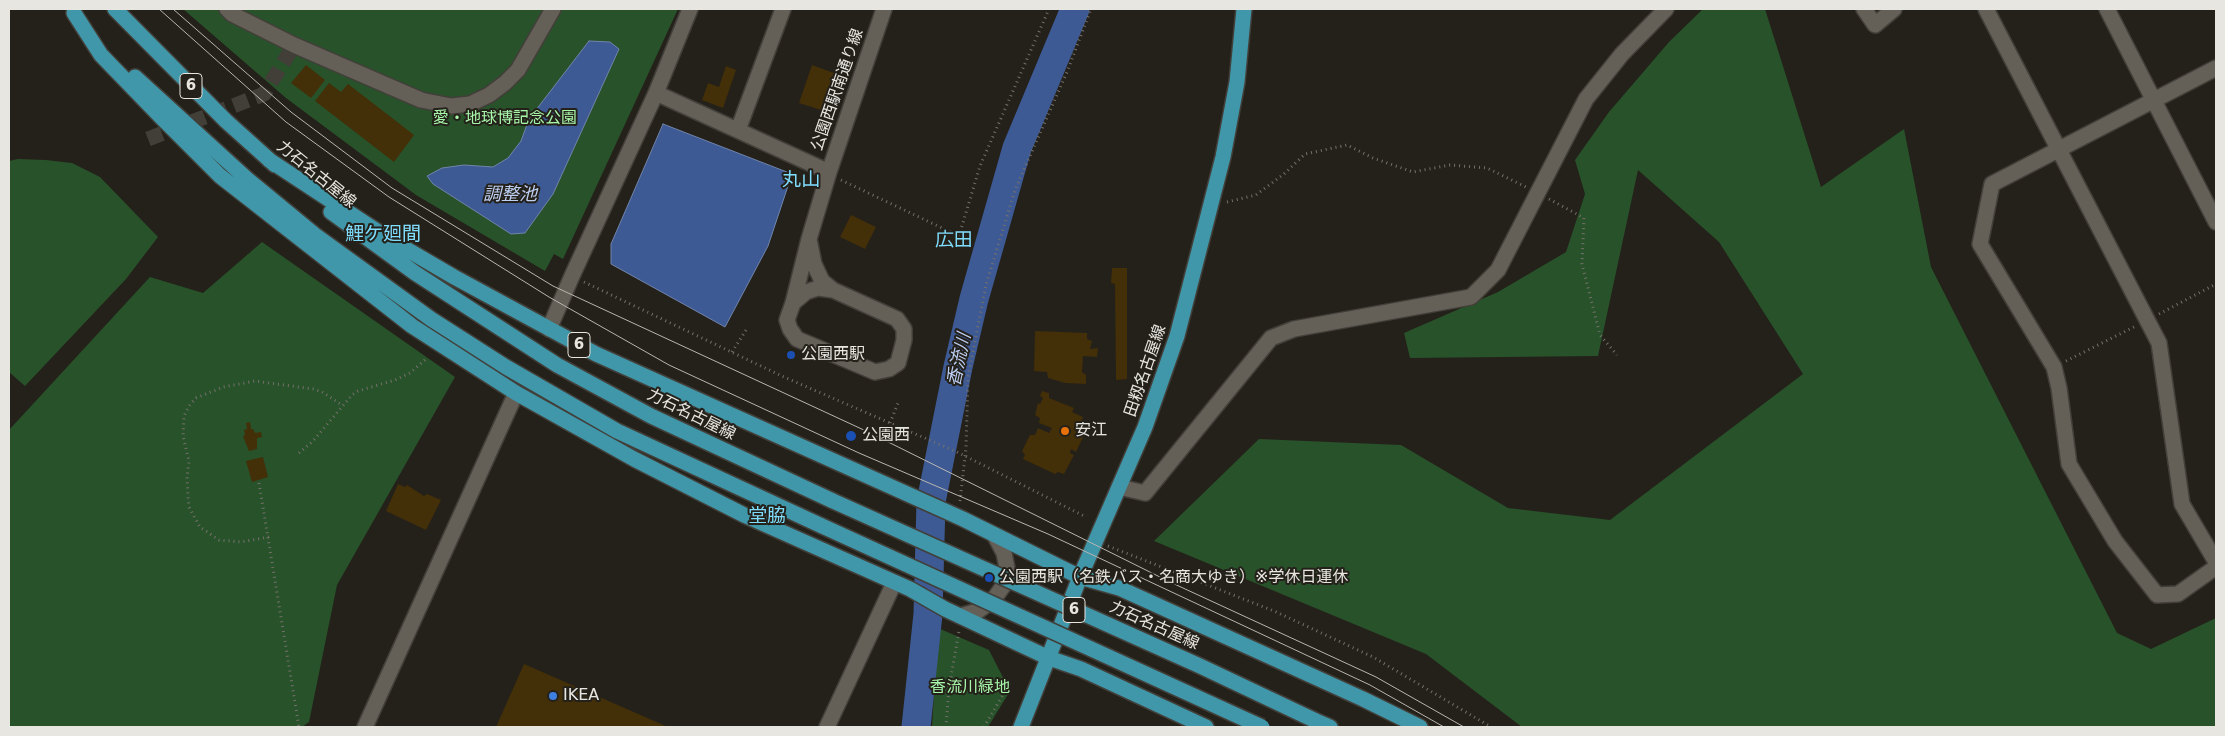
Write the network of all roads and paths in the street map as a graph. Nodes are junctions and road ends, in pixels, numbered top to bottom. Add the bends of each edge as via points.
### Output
1 (115, 9) edge
2 (228, 9) edge
3 (553, 9) edge
4 (690, 9) edge
5 (783, 9) edge
6 (884, 9) edge
7 (1049, 9) edge
8 (1091, 9) edge
9 (1244, 9) edge
10 (1666, 9) edge
11 (1864, 9) edge
12 (1894, 9) edge
13 (1986, 9) edge
14 (2107, 9) edge
15 (72, 11) edge
16 (2216, 68) edge
17 (656, 93) junction
18 (2154, 100) junction
19 (738, 130) junction
20 (2058, 150) junction
21 (269, 160) junction
22 (835, 176) junction
23 (1537, 193) junction
24 (1212, 206) junction
25 (2216, 222) edge
26 (809, 239) junction
27 (572, 276) junction
28 (833, 290) junction
29 (793, 303) junction
30 (748, 327) dead end
31 (550, 329) junction
32 (732, 352) junction
33 (1617, 355) dead end
34 (426, 359) dead end
35 (516, 393) junction
36 (898, 403) dead end
37 (342, 405) junction
38 (890, 423) junction
39 (299, 453) dead end
40 (966, 456) junction
41 (259, 483) dead end
42 (1119, 487) junction
43 (958, 516) junction
44 (1086, 518) dead end
45 (994, 536) junction
46 (269, 537) junction
47 (1096, 540) junction
48 (2216, 562) edge
49 (2216, 567) edge
50 (1080, 577) junction
51 (894, 583) junction
52 (959, 623) junction
53 (1049, 658) junction
54 (1011, 681) dead end
55 (299, 727) edge
56 (365, 727) edge
57 (827, 727) edge
58 (946, 727) edge
59 (984, 727) edge
60 (1021, 727) edge
61 (1206, 727) edge
62 (1262, 727) edge
63 (1330, 727) edge
64 (1420, 727) edge
65 (1491, 727) edge

1 - 21 main road, 力石名古屋線 / 6
2 - 3 street via 294,45 421,100 451,106 470,104 505,84 518,70
4 - 17 street
5 - 19 street
6 - 22 street, 公園西駅南通り線
7 - 22 path via 980,166 959,236
8 - 40 path via 1015,190 986,285 968,377
9 - 24 main road, 田籾名古屋線 via 1237,82
10 - 23 street via 1622,54 1586,99
11 - 12 street via 1875,25
13 - 20 street
14 - 18 street
15 - 35 main road, 6 via 101,55 220,176 412,326
15 - 62 main road, 6, bridge via 123,65 247,179 315,235 431,319 506,367 617,430
16 - 18 street
17 - 19 street
17 - 27 street
18 - 20 street
18 - 25 street
19 - 22 street
20 - 48 street via 2159,343 2182,504
20 - 49 street via 1992,184 1980,244 2054,367 2069,464 2115,541 2157,595 2178,594
21 - 31 main road, 6 via 389,239
21 - 63 main road, 力石名古屋線 / 6, bridge via 329,210 415,273 557,365 651,416
22 - 26 street, 公園西駅南通り線
23 - 24 path via 1487,168 1450,165 1413,172 1347,145 1305,154 1256,195
23 - 33 path via 1584,218 1582,264 1600,335
23 - 42 street via 1498,270 1471,297 1294,330 1271,338 1145,493
24 - 42 main road, 田籾名古屋線 via 1178,336
26 - 28 street via 814,264 822,281
26 - 29 street, 公園西駅南通り線
27 - 31 street
27 - 32 path
28 - 29 street via 818,288 806,292
28 - 29 street, 公園西駅南通り線 via 897,319 904,329 898,363 875,372 797,339 787,320
30 - 32 path
31 - 43 main road, 6 via 596,354
32 - 38 path
34 - 37 path via 410,373 358,391
35 - 51 main road, 6 via 720,503
35 - 56 street
36 - 38 path
37 - 39 path
37 - 46 path via 313,389 255,381 223,386 196,398 188,406 183,436 190,461 188,501 194,518 200,527 219,540 241,542
38 - 40 path
40 - 43 path
40 - 44 path
41 - 46 path
42 - 47 main road, 田籾名古屋線
43 - 45 main road, 6
45 - 50 main road, 6
45 - 52 street via 1008,568 1004,585 993,600
46 - 55 path
47 - 50 main road, 田籾名古屋線
47 - 65 path via 1274,611 1355,649
50 - 53 main road, 田籾名古屋線
50 - 64 main road, 6 via 1119,588
51 - 52 main road, 6 via 946,609
51 - 57 street
52 - 53 main road, 6
52 - 58 path
53 - 60 main road, 田籾名古屋線
53 - 61 main road, 6 via 1081,668
54 - 59 path

